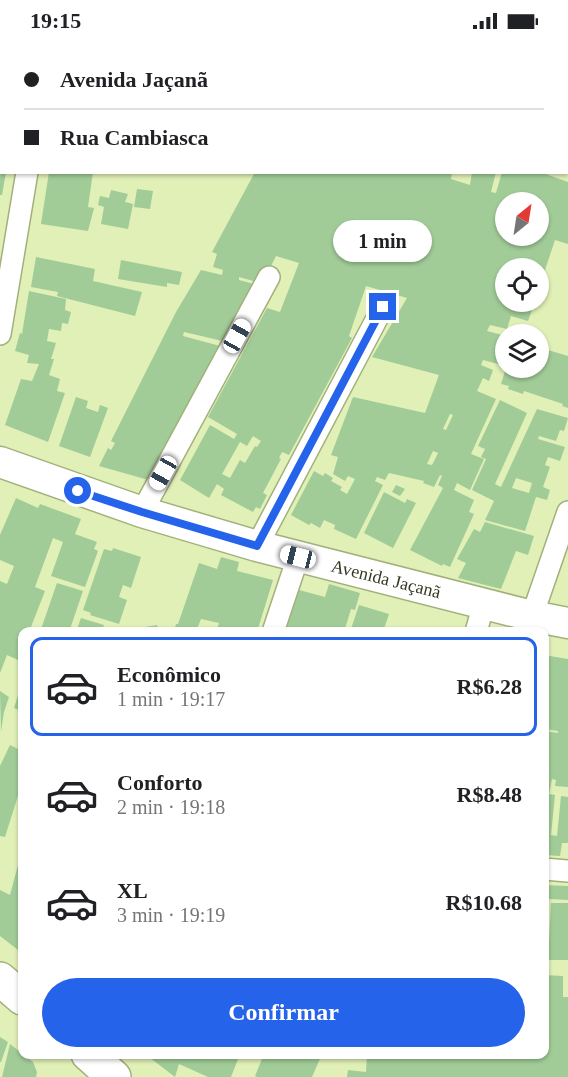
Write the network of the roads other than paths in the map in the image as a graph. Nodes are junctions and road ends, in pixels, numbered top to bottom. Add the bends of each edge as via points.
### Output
1 (27, 174) edge
2 (269, 278) dead end
3 (383, 307) dead end
4 (0, 334) edge
5 (0, 462) edge
6 (142, 512) junction
7 (568, 512) edge
8 (257, 546) junction
9 (298, 557) junction
10 (484, 603) junction
11 (532, 616) junction
12 (568, 623) edge
13 (275, 627) edge
14 (477, 627) edge
15 (549, 869) edge
16 (568, 871) edge
17 (0, 979) edge
18 (18, 995) edge
19 (94, 1059) edge
20 (114, 1077) edge

1 - 4 street
2 - 6 street
3 - 8 street
5 - 6 street, Avenida Jaçanã
6 - 8 street, Avenida Jaçanã
7 - 11 street
8 - 9 street, Avenida Jaçanã
9 - 10 street, Avenida Jaçanã
9 - 13 street
10 - 11 street, Avenida Jaçanã
10 - 14 street
11 - 12 street, Avenida Jaçanã
15 - 16 street
17 - 18 main road
19 - 20 main road

